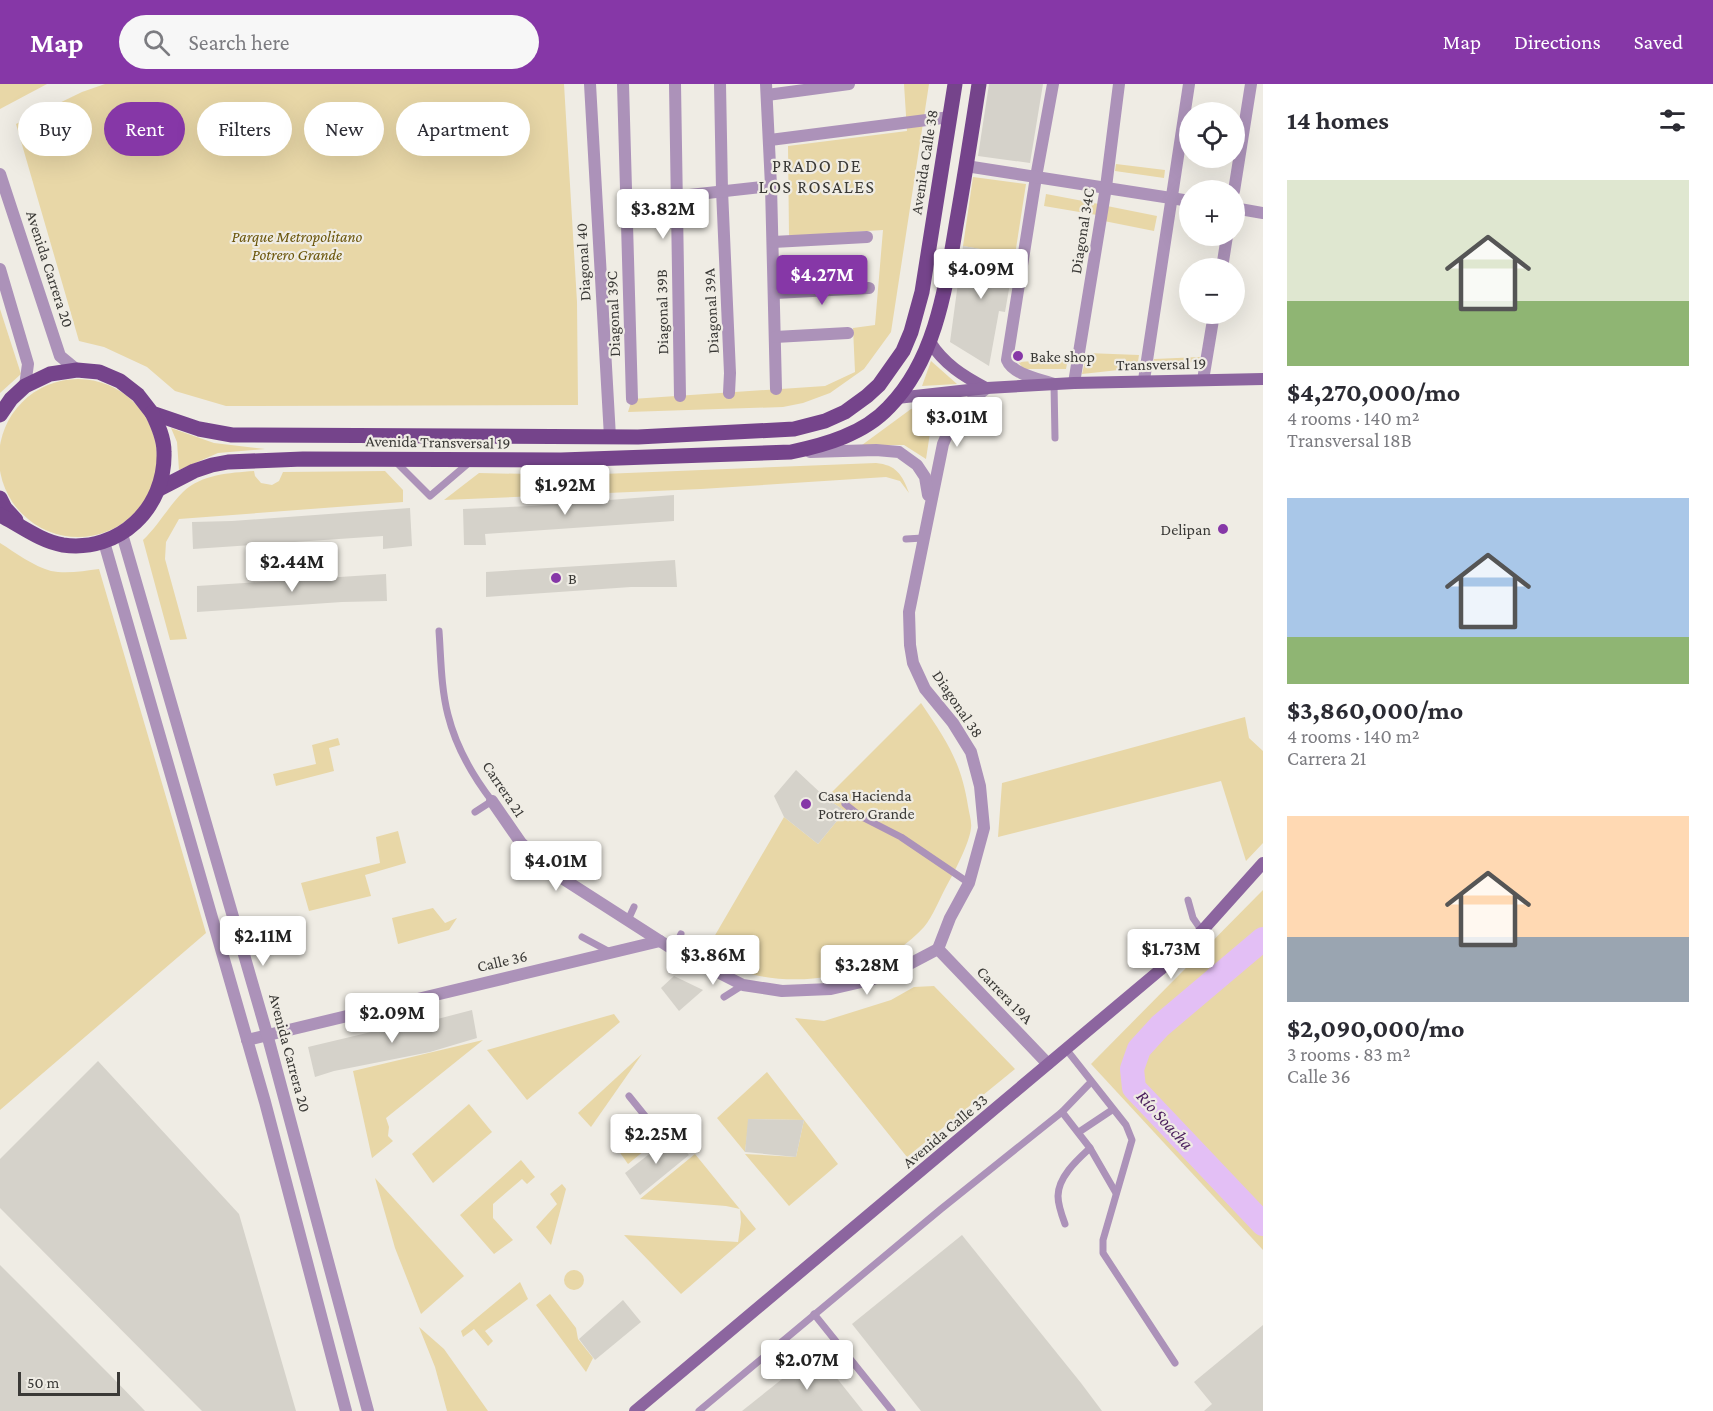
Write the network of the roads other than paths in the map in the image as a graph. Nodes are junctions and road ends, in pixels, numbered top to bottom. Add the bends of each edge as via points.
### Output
1 (590, 84) edge
2 (623, 84) edge
3 (675, 84) edge
4 (720, 84) edge
5 (849, 84) edge
6 (955, 84) edge
7 (979, 84) edge
8 (1053, 84) edge
9 (1119, 84) edge
10 (1189, 84) edge
11 (1251, 84) edge
12 (766, 89) edge
13 (950, 117) junction
14 (770, 140) junction
15 (966, 166) junction
16 (0, 174) edge
17 (1036, 177) junction
18 (1236, 180) edge
19 (771, 186) junction
20 (1106, 187) junction
21 (722, 190) junction
22 (677, 195) junction
23 (1171, 197) junction
24 (1179, 199) edge
25 (626, 202) junction
26 (1245, 210) edge
27 (1263, 213) edge
28 (867, 237) dead end
29 (773, 242) junction
30 (0, 268) edge
31 (869, 288) dead end
32 (775, 293) junction
33 (1212, 324) edge
34 (848, 333) dead end
35 (775, 337) junction
36 (930, 342) junction
37 (77, 369) junction
38 (1263, 379) edge
39 (1144, 380) junction
40 (1203, 380) junction
41 (1074, 383) junction
42 (1054, 384) junction
43 (26, 386) junction
44 (987, 388) junction
45 (776, 389) dead end
46 (729, 393) dead end
47 (680, 396) dead end
48 (897, 398) junction
49 (632, 399) dead end
50 (152, 412) junction
51 (0, 415) edge
52 (825, 421) joint
53 (610, 437) junction
54 (1055, 438) dead end
55 (791, 452) junction
56 (393, 459) junction
57 (471, 461) junction
58 (159, 489) junction
59 (0, 498) edge
60 (929, 506) junction
61 (0, 515) edge
62 (22, 526) junction
63 (122, 534) junction
64 (923, 537) junction
65 (906, 538) dead end
66 (104, 542) junction
67 (439, 631) dead end
68 (492, 801) junction
69 (845, 804) dead end
70 (475, 812) dead end
71 (1263, 863) edge
72 (969, 884) junction
73 (1188, 900) dead end
74 (634, 907) dead end
75 (628, 921) junction
76 (1202, 931) junction
77 (681, 934) dead end
78 (582, 937) dead end
79 (660, 941) junction
80 (938, 949) junction
81 (674, 950) junction
82 (610, 952) junction
83 (743, 985) junction
84 (724, 998) dead end
85 (267, 1034) junction
86 (247, 1040) junction
87 (1066, 1050) junction
88 (1048, 1064) junction
89 (1091, 1082) junction
90 (629, 1096) dead end
91 (1112, 1110) junction
92 (1062, 1112) junction
93 (1079, 1132) junction
94 (662, 1137) dead end
95 (1090, 1148) junction
96 (1116, 1193) junction
97 (1065, 1224) dead end
98 (814, 1314) junction
99 (1175, 1363) dead end
100 (346, 1411) edge
101 (368, 1411) edge
102 (635, 1411) edge
103 (699, 1411) edge
104 (892, 1411) edge

1 - 53 street, Diagonal 40
2 - 25 street, Diagonal 39C
3 - 22 street, Diagonal 39B
4 - 21 street, Diagonal 39A
5 - 12 street
6 - 13 main road, Avenida Calle 38
7 - 15 main road
8 - 17 street
9 - 20 street, Diagonal 34C
10 - 23 street
11 - 18 street
12 - 14 street
13 - 14 street
13 - 52 main road, Avenida Calle 38 via 922,292 911,332 879,385 858,403
14 - 19 street
15 - 17 street
15 - 36 main road via 944,294
16 - 37 street, Avenida Carrera 20 via 60,356
17 - 20 street
17 - 42 street via 1007,360 1015,370
19 - 21 street
19 - 29 street
20 - 23 street
20 - 41 street, Diagonal 34C
21 - 22 street
21 - 46 street, Diagonal 39A
22 - 25 street
22 - 47 street, Diagonal 39B
23 - 24 street
23 - 39 street
25 - 49 street, Diagonal 39C
26 - 27 street
28 - 29 street
29 - 32 street
30 - 43 street via 28,364
31 - 32 street
32 - 35 street
33 - 40 street
34 - 35 street
35 - 45 street
36 - 44 main road via 948,365
36 - 48 main road
37 - 43 main road, Avenida Transversal 19 via 50,374
37 - 50 main road, Avenida Transversal 19 via 99,372 120,381
38 - 40 main road, Transversal 19
39 - 40 main road, Transversal 19
39 - 41 main road, Transversal 19
41 - 42 main road, Transversal 19
42 - 44 main road, Transversal 19
42 - 54 lane
43 - 51 main road, Avenida Transversal 19
44 - 48 main road, Transversal 19
44 - 60 street, Diagonal 38 via 965,405 952,423 943,444
48 - 55 main road, Avenida Transversal 19 via 872,421 847,435
50 - 53 main road, Avenida Transversal 19 via 199,429 232,435
50 - 58 main road via 165,450
52 - 53 main road, Avenida Transversal 19 via 794,429
55 - 57 main road, Avenida Transversal 19
55 - 60 street, Diagonal 38 via 899,452 917,465 925,477
56 - 57 main road, Avenida Transversal 19
56 - 57 lane via 430,496
56 - 58 main road, Avenida Transversal 19 via 228,462 194,471
58 - 63 main road via 138,522
59 - 62 main road
60 - 64 street, Diagonal 38
61 - 62 main road
62 - 66 main road via 61,544 83,546
63 - 66 main road
63 - 85 street, Avenida Carrera 20
64 - 65 lane
64 - 72 street, Diagonal 38 via 909,612 910,645 925,689 953,723 970,752 980,786 984,828
66 - 86 street
67 - 68 lane, Carrera 21 via 447,713 456,741
68 - 70 lane
68 - 75 street, Carrera 21 via 521,843 542,864
69 - 72 lane
71 - 76 main road, Avenida Calle 33
72 - 80 street, Diagonal 38
73 - 76 lane
74 - 75 lane
75 - 79 street, Carrera 21
76 - 87 main road, Avenida Calle 33
77 - 81 lane
78 - 82 lane
79 - 81 street, Carrera 21
79 - 82 street, Calle 36
80 - 83 street, Carrera 21 via 900,969 831,989 782,991
80 - 88 street, Carrera 19A
81 - 83 street, Carrera 21
82 - 85 street, Calle 36
83 - 84 lane
85 - 86 street, Calle 36
85 - 101 street, Avenida Carrera 20
86 - 100 street
87 - 88 main road, Avenida Calle 33
87 - 89 lane
88 - 102 main road, Avenida Calle 33
89 - 91 lane
89 - 92 lane
90 - 94 lane
91 - 93 lane
91 - 96 lane via 1126,1125 1132,1140
92 - 93 lane
92 - 98 lane
93 - 95 lane
95 - 96 lane
95 - 97 lane via 1071,1168 1059,1189
96 - 99 lane via 1103,1253
98 - 103 lane
98 - 104 lane

